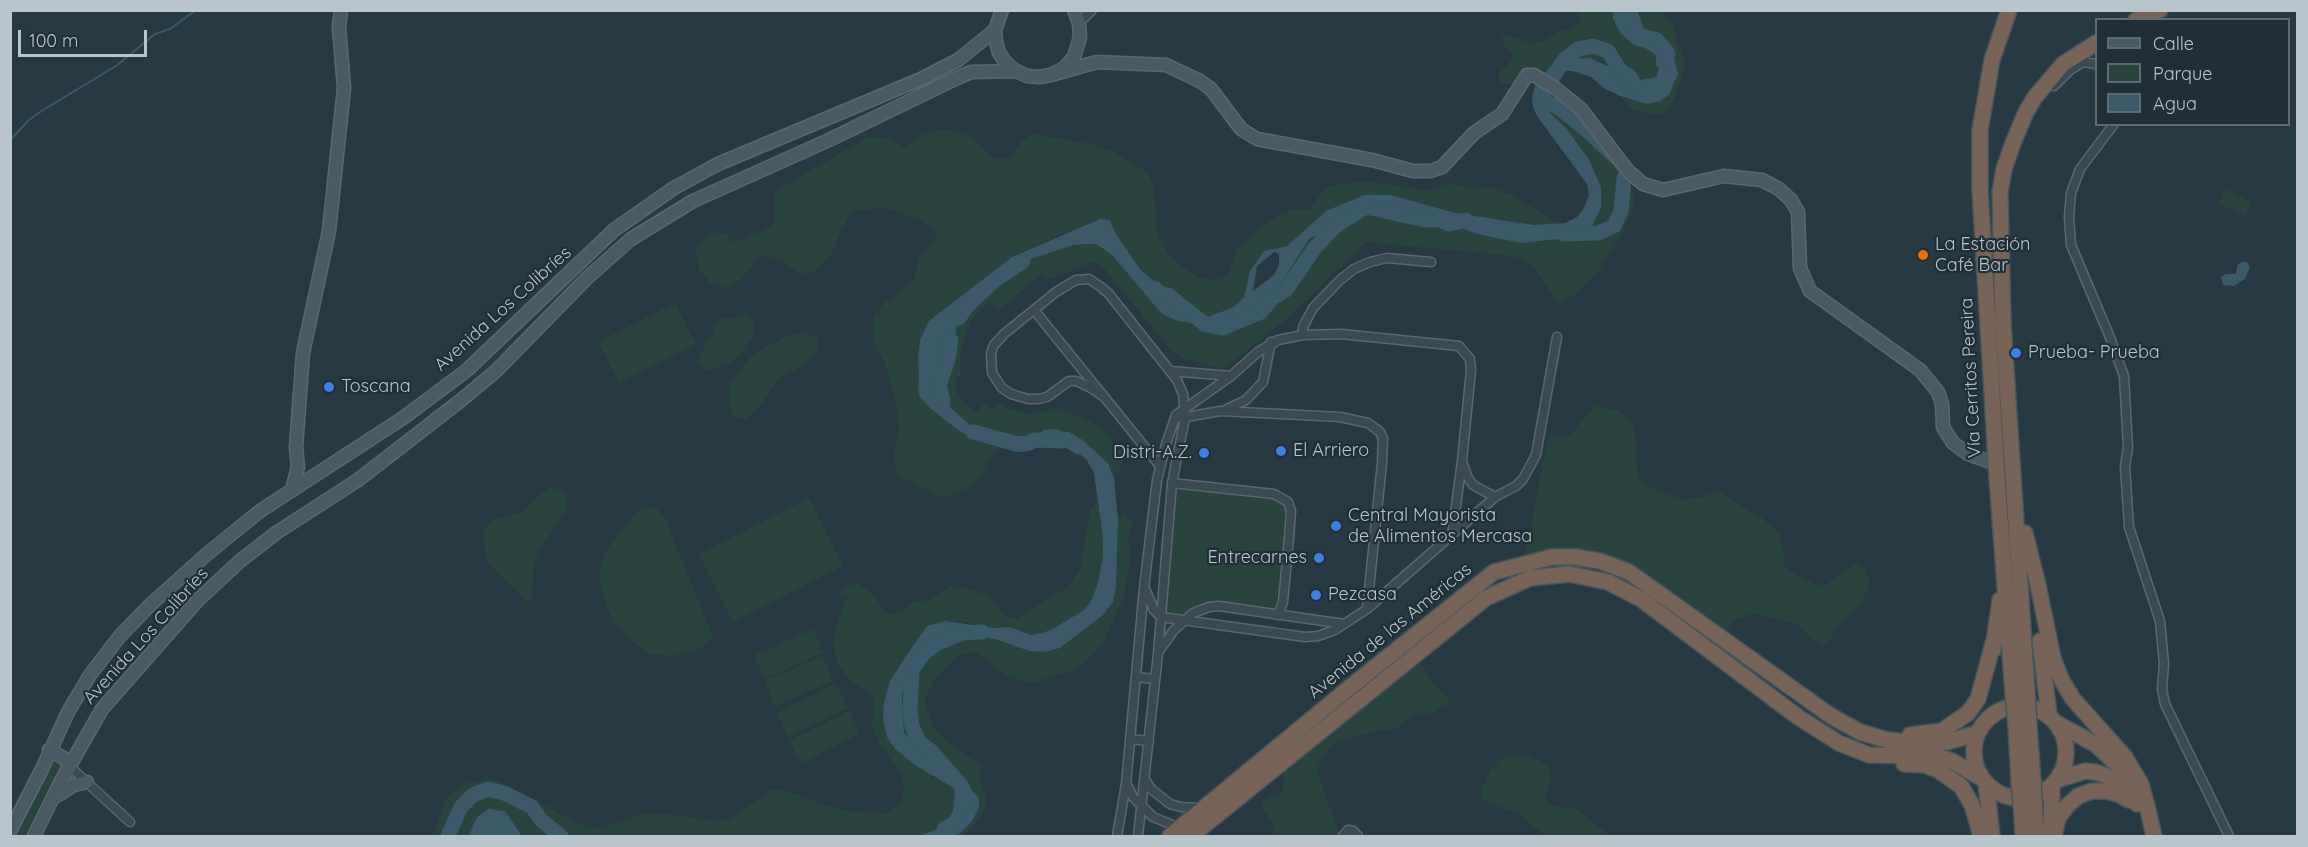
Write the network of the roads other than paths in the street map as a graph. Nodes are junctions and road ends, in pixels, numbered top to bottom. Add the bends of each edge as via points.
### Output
1 (341, 10) edge
2 (1002, 10) edge
3 (1074, 10) edge
4 (1092, 10) edge
5 (2009, 10) edge
6 (2160, 10) edge
7 (2141, 18) edge
8 (1079, 23) junction
9 (995, 30) junction
10 (2095, 43) edge
11 (1079, 44) junction
12 (1097, 62) junction
13 (2095, 64) edge
14 (1016, 71) junction
15 (1051, 75) junction
16 (2036, 96) junction
17 (2113, 126) edge
18 (1431, 262) dead end
19 (1034, 310) junction
20 (1303, 335) junction
21 (1557, 337) dead end
22 (1271, 342) junction
23 (1170, 371) junction
24 (1231, 376) junction
25 (1104, 397) junction
26 (1220, 411) junction
27 (1185, 414) junction
28 (403, 418) junction
29 (414, 438) junction
30 (1462, 461) junction
31 (1996, 464) junction
32 (1160, 466) junction
33 (298, 467) junction
34 (321, 471) junction
35 (1172, 483) junction
36 (292, 490) junction
37 (2015, 492) junction
38 (1495, 497) junction
39 (1155, 499) junction
40 (1452, 536) junction
41 (2031, 561) junction
42 (2005, 566) junction
43 (1144, 588) junction
44 (1367, 609) junction
45 (1193, 614) junction
46 (1278, 615) junction
47 (1161, 617) junction
48 (1185, 620) junction
49 (1344, 624) junction
50 (1994, 640) junction
51 (1158, 654) junction
52 (1136, 677) junction
53 (1155, 679) junction
54 (2020, 692) junction
55 (1988, 719) junction
56 (2053, 720) junction
57 (1978, 734) junction
58 (1871, 736) junction
59 (1130, 739) junction
60 (1149, 741) junction
61 (49, 750) junction
62 (1869, 755) junction
63 (70, 767) junction
64 (1145, 779) junction
65 (1985, 781) junction
66 (87, 782) junction
67 (2054, 783) junction
68 (1126, 784) junction
69 (52, 800) junction
70 (1142, 807) junction
71 (1204, 807) junction
72 (2144, 808) junction
73 (2028, 816) junction
74 (130, 822) dead end
75 (12, 823) edge
76 (1180, 834) edge
77 (2154, 835) edge
78 (34, 837) edge
79 (1117, 837) edge
80 (1138, 837) edge
81 (1343, 837) edge
82 (1358, 837) edge
83 (1981, 837) edge
84 (1992, 837) edge
85 (2023, 837) edge
86 (2037, 837) edge
87 (2053, 837) edge
88 (2229, 837) edge

1 - 33 main road via 344,88 329,231 303,353
2 - 9 main road
3 - 8 main road
4 - 8 street
5 - 31 highway, Vía Cerritos Pereira via 1992,60 1980,130
6 - 7 highway
8 - 11 main road
9 - 14 main road via 999,53
9 - 28 main road, Avenida Los Colibríes via 958,60 921,79 718,164 674,188 614,230 480,360
10 - 16 highway via 2063,64
11 - 12 main road
11 - 15 main road via 1069,63
12 - 15 main road
12 - 31 main road via 1166,65 1200,81 1211,89 1241,129 1257,139 1413,171 1442,167 1474,133 1503,114 1527,75 1534,75 1581,109 1628,171 1643,184 1663,190 1724,176 1762,180 1779,189 1798,212 1800,268 1810,291 1920,370 1938,392 1943,427 1953,443 1968,454
13 - 16 street via 2083,62
14 - 15 main road, Avenida Los Colibríes via 1033,76
14 - 29 main road, Avenida Los Colibríes via 971,72 693,201 632,239 587,278 496,371
16 - 37 highway via 2013,143 2000,192 2003,323
17 - 88 street via 2080,170 2071,193 2071,246 2124,376 2129,527 2160,621 2165,704
18 - 20 street via 1387,258 1354,269 1313,308
19 - 23 street via 1076,280 1095,282
19 - 25 street
19 - 25 street via 994,345 991,362 996,381 1011,393 1028,399 1047,396 1070,381 1084,384
20 - 22 street
20 - 30 street via 1341,334 1459,346 1470,359 1471,370
21 - 38 street via 1536,454 1523,479
22 - 24 street
22 - 26 street via 1263,382 1246,400
23 - 24 street
23 - 27 street via 1180,387
24 - 27 street
25 - 32 street
26 - 27 street
26 - 44 street via 1340,417 1368,423 1380,432 1382,463
27 - 32 street via 1174,418
27 - 35 street
28 - 29 main road
28 - 34 main road, Avenida Los Colibríes
29 - 63 main road, Avenida Los Colibríes via 276,533 198,600 102,708
30 - 38 street via 1473,485
30 - 40 street
31 - 42 highway, Vía Cerritos Pereira
32 - 39 street
33 - 34 main road
33 - 36 main road
34 - 36 main road, Avenida Los Colibríes
35 - 39 street
35 - 46 street via 1274,494 1288,502 1289,538 1283,602
35 - 47 street
36 - 61 main road, Avenida Los Colibríes via 207,554 120,636 90,675
37 - 41 highway
37 - 54 highway
38 - 40 street
39 - 43 street
40 - 44 street
41 - 56 highway
41 - 72 highway via 2061,679 2073,699 2125,757 2140,784
42 - 50 highway
42 - 54 highway
43 - 47 street
43 - 52 street
44 - 49 street
45 - 46 street via 1219,606
45 - 47 street
45 - 48 street
46 - 49 street
47 - 48 street
47 - 51 street
48 - 49 street via 1305,637 1327,634
48 - 51 street via 1168,636
50 - 55 highway
50 - 58 highway via 1978,699 1954,724 1926,734
51 - 53 street
52 - 53 street
52 - 59 street
53 - 60 street
54 - 73 highway, bridge
55 - 56 highway via 2018,705 2031,706
55 - 57 highway
56 - 67 highway via 2064,737 2066,752 2064,766
56 - 72 highway via 2109,756 2137,788
57 - 58 highway, Avenida de las Américas via 1924,744
57 - 65 highway via 1974,754
58 - 71 highway, Avenida de las Américas via 1839,721 1629,572 1600,561 1552,557 1494,572
59 - 60 street
59 - 68 street
60 - 64 street
61 - 63 main road via 64,758
61 - 75 main road, Avenida Los Colibríes
62 - 65 highway, Avenida de las Américas via 1936,756
62 - 76 highway, Avenida de las Américas via 1839,743 1798,717 1641,599 1608,582 1569,574 1530,578 1486,598 1207,823
62 - 83 highway via 1902,764 1925,765 1953,779 1972,805
63 - 66 street
63 - 69 main road, Avenida Los Colibríes
64 - 70 street
64 - 71 street via 1170,804 1192,809
65 - 67 highway via 2005,795 2021,798 2037,795
65 - 84 highway
66 - 69 main road via 74,785
66 - 74 street
67 - 72 highway via 2085,771 2107,776
67 - 87 highway
68 - 70 street
68 - 79 street
69 - 78 main road, Avenida Los Colibríes
70 - 76 street
70 - 80 street
71 - 76 highway, Avenida de las Américas
72 - 77 highway
72 - 87 highway via 2118,794 2092,791 2067,806 2058,818
73 - 85 highway
73 - 86 highway
81 - 82 street via 1348,830

